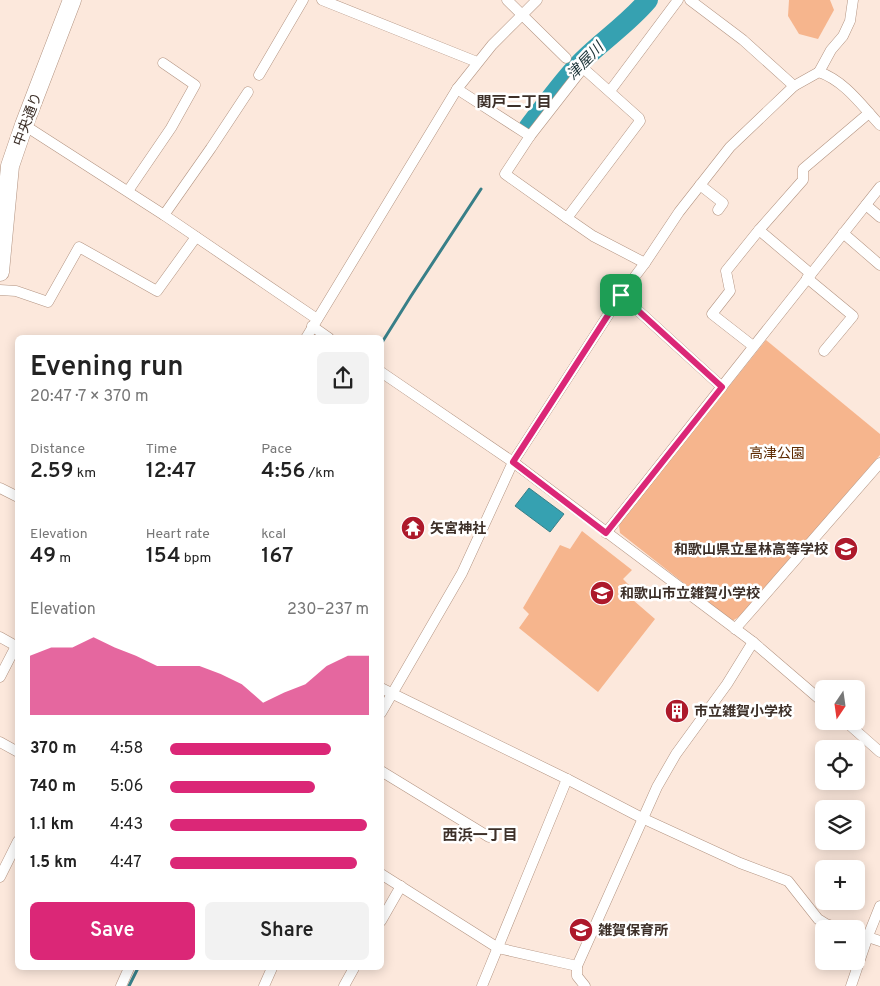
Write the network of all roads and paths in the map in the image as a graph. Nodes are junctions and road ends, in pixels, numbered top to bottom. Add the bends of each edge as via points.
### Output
1 (72, 0) edge
2 (303, 0) edge
3 (322, 0) edge
4 (507, 0) edge
5 (537, 0) edge
6 (678, 0) edge
7 (690, 0) edge
8 (853, 0) edge
9 (522, 16) junction
10 (566, 58) dead end
11 (477, 62) junction
12 (163, 64) dead end
13 (819, 72) junction
14 (259, 75) dead end
15 (794, 86) junction
16 (457, 89) junction
17 (610, 91) junction
18 (248, 92) dead end
19 (868, 113) junction
20 (24, 125) junction
21 (880, 125) edge
22 (530, 136) junction
23 (700, 185) junction
24 (880, 187) edge
25 (128, 191) junction
26 (866, 204) junction
27 (718, 210) dead end
28 (164, 215) junction
29 (880, 217) edge
30 (567, 218) junction
31 (759, 230) junction
32 (843, 233) junction
33 (196, 236) junction
34 (645, 263) junction
35 (880, 265) edge
36 (0, 272) edge
37 (809, 276) junction
38 (0, 290) edge
39 (621, 295) junction
40 (315, 322) junction
41 (308, 335) edge
42 (326, 335) edge
43 (753, 346) junction
44 (824, 351) dead end
45 (384, 374) edge
46 (722, 387) junction
47 (513, 462) junction
48 (880, 463) edge
49 (0, 488) edge
50 (15, 496) edge
51 (606, 533) junction
52 (735, 629) junction
53 (0, 637) edge
54 (753, 642) junction
55 (15, 645) edge
56 (15, 648) edge
57 (0, 677) edge
58 (384, 689) edge
59 (392, 693) junction
60 (815, 695) edge
61 (384, 708) edge
62 (855, 730) edge
63 (0, 742) edge
64 (15, 750) edge
65 (880, 752) edge
66 (384, 773) edge
67 (567, 779) junction
68 (642, 818) junction
69 (489, 837) dead end
70 (15, 847) edge
71 (384, 876) edge
72 (0, 877) edge
73 (401, 886) junction
74 (880, 906) edge
75 (384, 915) edge
76 (820, 920) edge
77 (865, 935) edge
78 (868, 936) junction
79 (880, 940) edge
80 (498, 948) junction
81 (577, 966) junction
82 (128, 970) edge
83 (271, 970) edge
84 (353, 970) edge
85 (121, 986) edge
86 (264, 986) edge
87 (344, 986) edge
88 (482, 986) edge
89 (585, 986) edge
90 (851, 986) edge

1 - 20 highway, 中央通り
2 - 14 street
3 - 11 street
4 - 9 street
5 - 9 street
6 - 17 street
7 - 15 street via 743,40
8 - 13 street via 850,21 843,36 830,50
9 - 10 street
9 - 11 street
11 - 16 street
12 - 25 street via 195,85 171,128
13 - 15 street
13 - 19 street via 840,83
15 - 23 street via 730,147
16 - 22 street
16 - 40 street
17 - 22 street via 583,68
17 - 30 street via 640,121
18 - 28 street
19 - 21 street
19 - 31 street via 803,169 803,180
20 - 25 street
20 - 36 highway, 中央通り via 10,166
22 - 30 street via 505,174
23 - 27 street via 723,204
23 - 34 street
24 - 26 street
25 - 28 street
26 - 29 street
26 - 32 street
28 - 33 street
30 - 34 street via 593,236
31 - 37 street
31 - 43 street via 726,271 730,291 712,314
32 - 35 street
32 - 37 street
33 - 38 street via 157,291 79,247 48,302 16,291
33 - 40 street
34 - 39 street
37 - 43 street
37 - 44 street via 853,316
39 - 46 street
39 - 47 street
40 - 41 street
40 - 42 street
43 - 46 street
45 - 47 street
46 - 51 street
47 - 51 street
47 - 59 street via 462,573
48 - 52 street
49 - 50 street
51 - 52 street
52 - 54 street
53 - 55 street
54 - 60 street
54 - 68 street via 676,754
56 - 57 street
58 - 59 street
59 - 61 street
59 - 67 street
62 - 65 street
63 - 64 street
66 - 69 street
67 - 68 street
67 - 80 street
68 - 76 street via 788,881
68 - 81 street
70 - 72 street
71 - 73 street
73 - 75 street
73 - 80 street
74 - 78 street
77 - 78 street
78 - 79 street
78 - 90 street
80 - 81 street
80 - 88 street
81 - 89 street via 577,976
82 - 85 street
83 - 86 street
84 - 87 street

